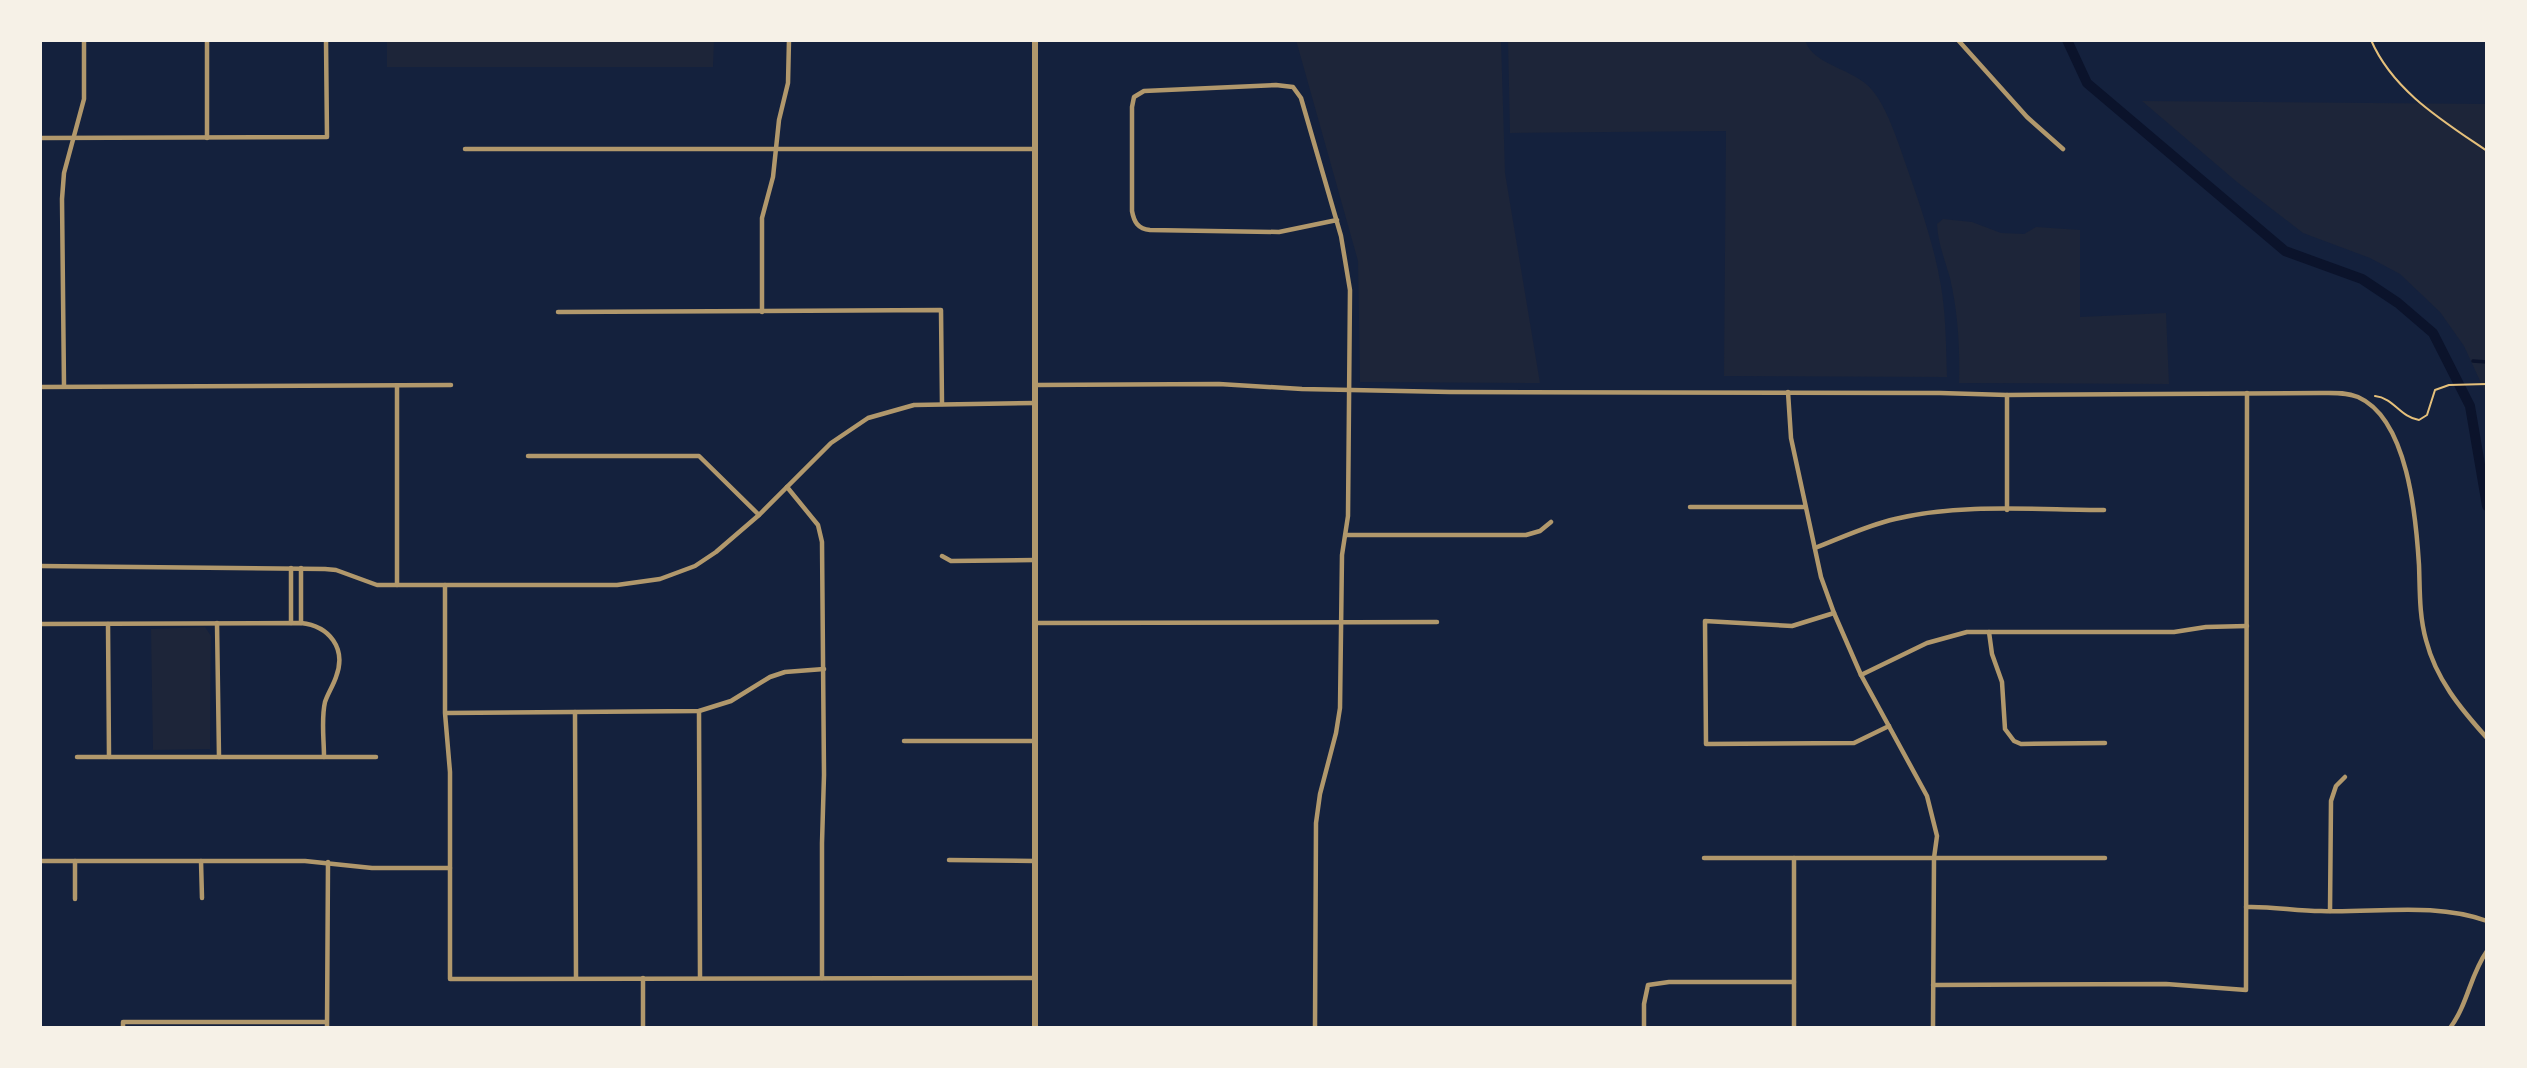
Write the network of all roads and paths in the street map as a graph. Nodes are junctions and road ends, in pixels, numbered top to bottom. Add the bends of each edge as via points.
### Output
1 (84, 40) edge
2 (207, 40) edge
3 (326, 40) edge
4 (789, 40) edge
5 (1035, 40) edge
6 (1958, 40) edge
7 (2371, 40) edge
8 (40, 138) edge
9 (74, 138) junction
10 (207, 138) junction
11 (464, 149) dead end
12 (776, 149) junction
13 (1035, 149) junction
14 (2063, 149) dead end
15 (2487, 151) edge
16 (1337, 220) junction
17 (558, 312) dead end
18 (762, 312) junction
19 (1035, 384) junction
20 (2487, 384) edge
21 (451, 385) dead end
22 (397, 386) junction
23 (40, 387) edge
24 (64, 387) junction
25 (1349, 390) junction
26 (1788, 392) junction
27 (2247, 393) junction
28 (2007, 395) junction
29 (2375, 396) dead end
30 (1035, 403) junction
31 (942, 404) junction
32 (527, 456) dead end
33 (787, 486) junction
34 (1805, 507) junction
35 (1690, 508) dead end
36 (2007, 510) junction
37 (2104, 510) dead end
38 (759, 515) junction
39 (1551, 522) dead end
40 (1346, 535) junction
41 (1815, 548) junction
42 (943, 556) dead end
43 (1036, 560) junction
44 (40, 566) edge
45 (291, 568) junction
46 (301, 568) junction
47 (397, 585) junction
48 (445, 585) junction
49 (1834, 613) junction
50 (1341, 622) junction
51 (1437, 622) dead end
52 (218, 623) junction
53 (291, 623) junction
54 (301, 623) junction
55 (1035, 623) junction
56 (40, 624) edge
57 (108, 624) junction
58 (2247, 626) junction
59 (1989, 632) junction
60 (824, 669) junction
61 (1861, 675) junction
62 (699, 711) junction
63 (575, 712) junction
64 (445, 713) junction
65 (1889, 726) junction
66 (2487, 738) edge
67 (904, 741) dead end
68 (1035, 741) junction
69 (2105, 743) dead end
70 (77, 757) dead end
71 (109, 757) junction
72 (219, 757) junction
73 (324, 757) junction
74 (376, 757) dead end
75 (2345, 777) dead end
76 (1704, 858) dead end
77 (1794, 858) junction
78 (1934, 858) junction
79 (2105, 858) dead end
80 (949, 860) dead end
81 (1035, 860) junction
82 (40, 861) edge
83 (75, 861) junction
84 (201, 861) junction
85 (328, 862) junction
86 (450, 868) junction
87 (202, 898) dead end
88 (75, 899) dead end
89 (2246, 907) junction
90 (2330, 912) junction
91 (2487, 921) edge
92 (2487, 951) edge
93 (576, 978) junction
94 (643, 978) junction
95 (700, 978) junction
96 (822, 978) junction
97 (1035, 978) junction
98 (1794, 982) junction
99 (1933, 985) junction
100 (123, 1025) edge
101 (326, 1025) edge
102 (643, 1028) edge
103 (1035, 1028) edge
104 (1315, 1028) edge
105 (1644, 1028) edge
106 (1794, 1028) edge
107 (1933, 1028) edge
108 (2450, 1028) edge

1 - 9 street via 84,99
2 - 10 street
3 - 10 street via 327,137
4 - 12 street via 788,82
5 - 13 street
6 - 14 street via 2027,117
7 - 15 path via 2392,76 2413,97
8 - 9 street
9 - 10 street
9 - 24 street via 64,173 61,217
11 - 12 street
12 - 13 street
12 - 18 street via 762,218
13 - 19 street
16 - 16 street via 1301,98 1293,88 1144,91 1135,97 1132,211 1136,224 1150,230 1279,232
16 - 25 street via 1349,277
17 - 18 street
18 - 31 street via 941,310
19 - 25 street via 1219,384
19 - 30 street
20 - 29 path via 2449,384 2435,390 2427,415 2418,420
21 - 22 street
22 - 24 street
22 - 47 street
23 - 24 street
25 - 26 street
25 - 40 street
26 - 28 street
26 - 34 street via 1791,439
27 - 28 street
27 - 58 street
27 - 66 street via 2338,393 2355,396 2380,413 2392,431 2405,472 2417,542 2421,619 2429,652 2450,694
28 - 36 street
30 - 31 street
30 - 43 street
31 - 33 street via 914,405 868,418 831,443
32 - 38 street via 699,456
33 - 38 street
33 - 60 street via 818,525 822,542
34 - 35 street
34 - 41 street
36 - 37 street
36 - 41 street via 1904,517
38 - 48 street via 695,566 660,579 617,585
39 - 40 street via 1526,535
40 - 50 street
41 - 49 street
42 - 43 street via 951,561
43 - 55 street
44 - 45 street
45 - 46 street
45 - 53 street
46 - 47 street via 336,570 377,585
46 - 54 street
47 - 48 street
48 - 64 street
49 - 61 street
49 - 65 street via 1792,626 1705,621 1706,744 1854,743
50 - 51 street
50 - 55 street
50 - 104 street via 1340,708 1315,823
52 - 53 street
52 - 57 street
52 - 72 street
53 - 54 street
54 - 73 street via 330,635 340,656 325,703
55 - 68 street
56 - 57 street
57 - 71 street
58 - 59 street via 2174,632
58 - 89 street
59 - 61 street via 1967,632 1927,643
59 - 69 street via 2002,682 2005,729 2014,741
60 - 62 street via 770,677 731,701
60 - 96 street
61 - 65 street
62 - 63 street
62 - 95 street
63 - 64 street
63 - 93 street
64 - 86 street
65 - 78 street via 1927,796 1937,836
67 - 68 street
68 - 81 street
70 - 71 street
71 - 72 street
72 - 73 street
73 - 74 street
75 - 90 street via 2331,802
76 - 77 street
77 - 78 street
77 - 98 street
78 - 79 street
78 - 99 street
80 - 81 street
81 - 97 street
82 - 83 street
83 - 84 street
83 - 88 street
84 - 85 street
84 - 87 street
85 - 86 street via 372,868
85 - 101 street
86 - 93 street via 450,979
89 - 90 street
89 - 99 street via 2246,990 2166,984
90 - 91 street via 2431,911
92 - 108 street
93 - 94 street
94 - 95 street
94 - 102 street
95 - 96 street
96 - 97 street
97 - 103 street
98 - 105 street via 1648,985
98 - 106 street
99 - 107 street
100 - 101 street

